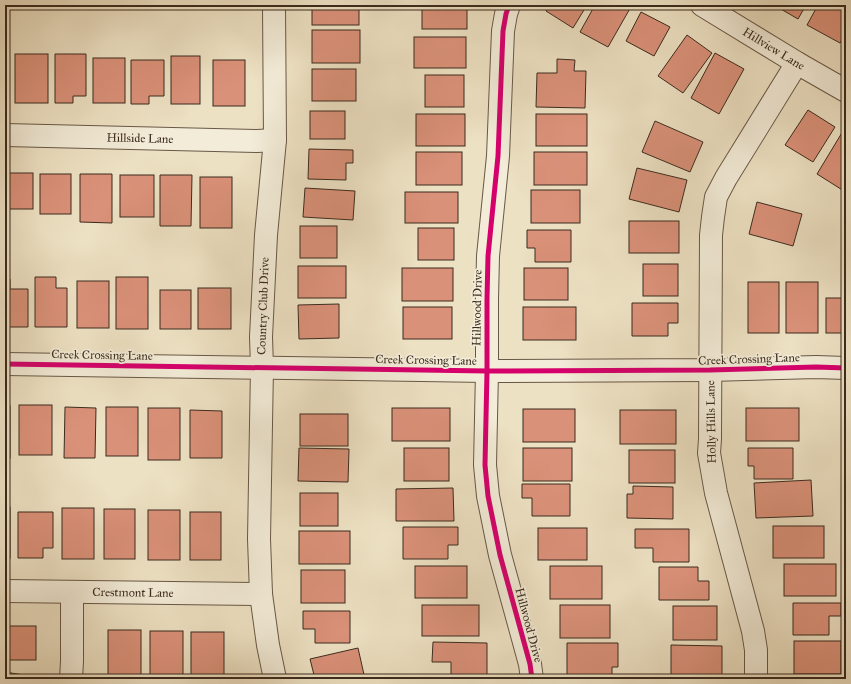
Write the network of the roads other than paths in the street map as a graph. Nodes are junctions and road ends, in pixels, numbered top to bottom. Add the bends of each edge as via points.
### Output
1 (274, 5) edge
2 (509, 5) edge
3 (702, 5) edge
4 (797, 63) junction
5 (846, 91) edge
6 (5, 135) edge
7 (275, 140) junction
8 (5, 364) edge
9 (262, 367) junction
10 (846, 368) edge
11 (710, 370) junction
12 (487, 371) junction
13 (5, 591) edge
14 (72, 592) junction
15 (261, 594) junction
16 (71, 679) edge
17 (275, 679) edge
18 (532, 679) edge
19 (756, 679) edge

1 - 7 street, Country Club Drive
2 - 12 street, Hillwood Drive via 503,31 498,156 488,256
3 - 4 street, Hillview Lane
4 - 5 street, Hillview Lane
4 - 11 street, Holly Hills Lane via 716,197 711,235
6 - 7 street, Hillside Lane
7 - 9 street, Country Club Drive via 266,235
8 - 9 street, Creek Crossing Lane
9 - 12 street, Creek Crossing Lane
9 - 15 street, Country Club Drive via 259,539
10 - 11 street, Creek Crossing Lane
11 - 12 street, Creek Crossing Lane
11 - 19 street, Holly Hills Lane via 710,460 716,493 753,630
12 - 18 street, Hillwood Drive via 485,465 488,496
13 - 14 street, Crestmont Lane
14 - 15 street, Crestmont Lane
14 - 16 street
15 - 17 street, Country Club Drive

